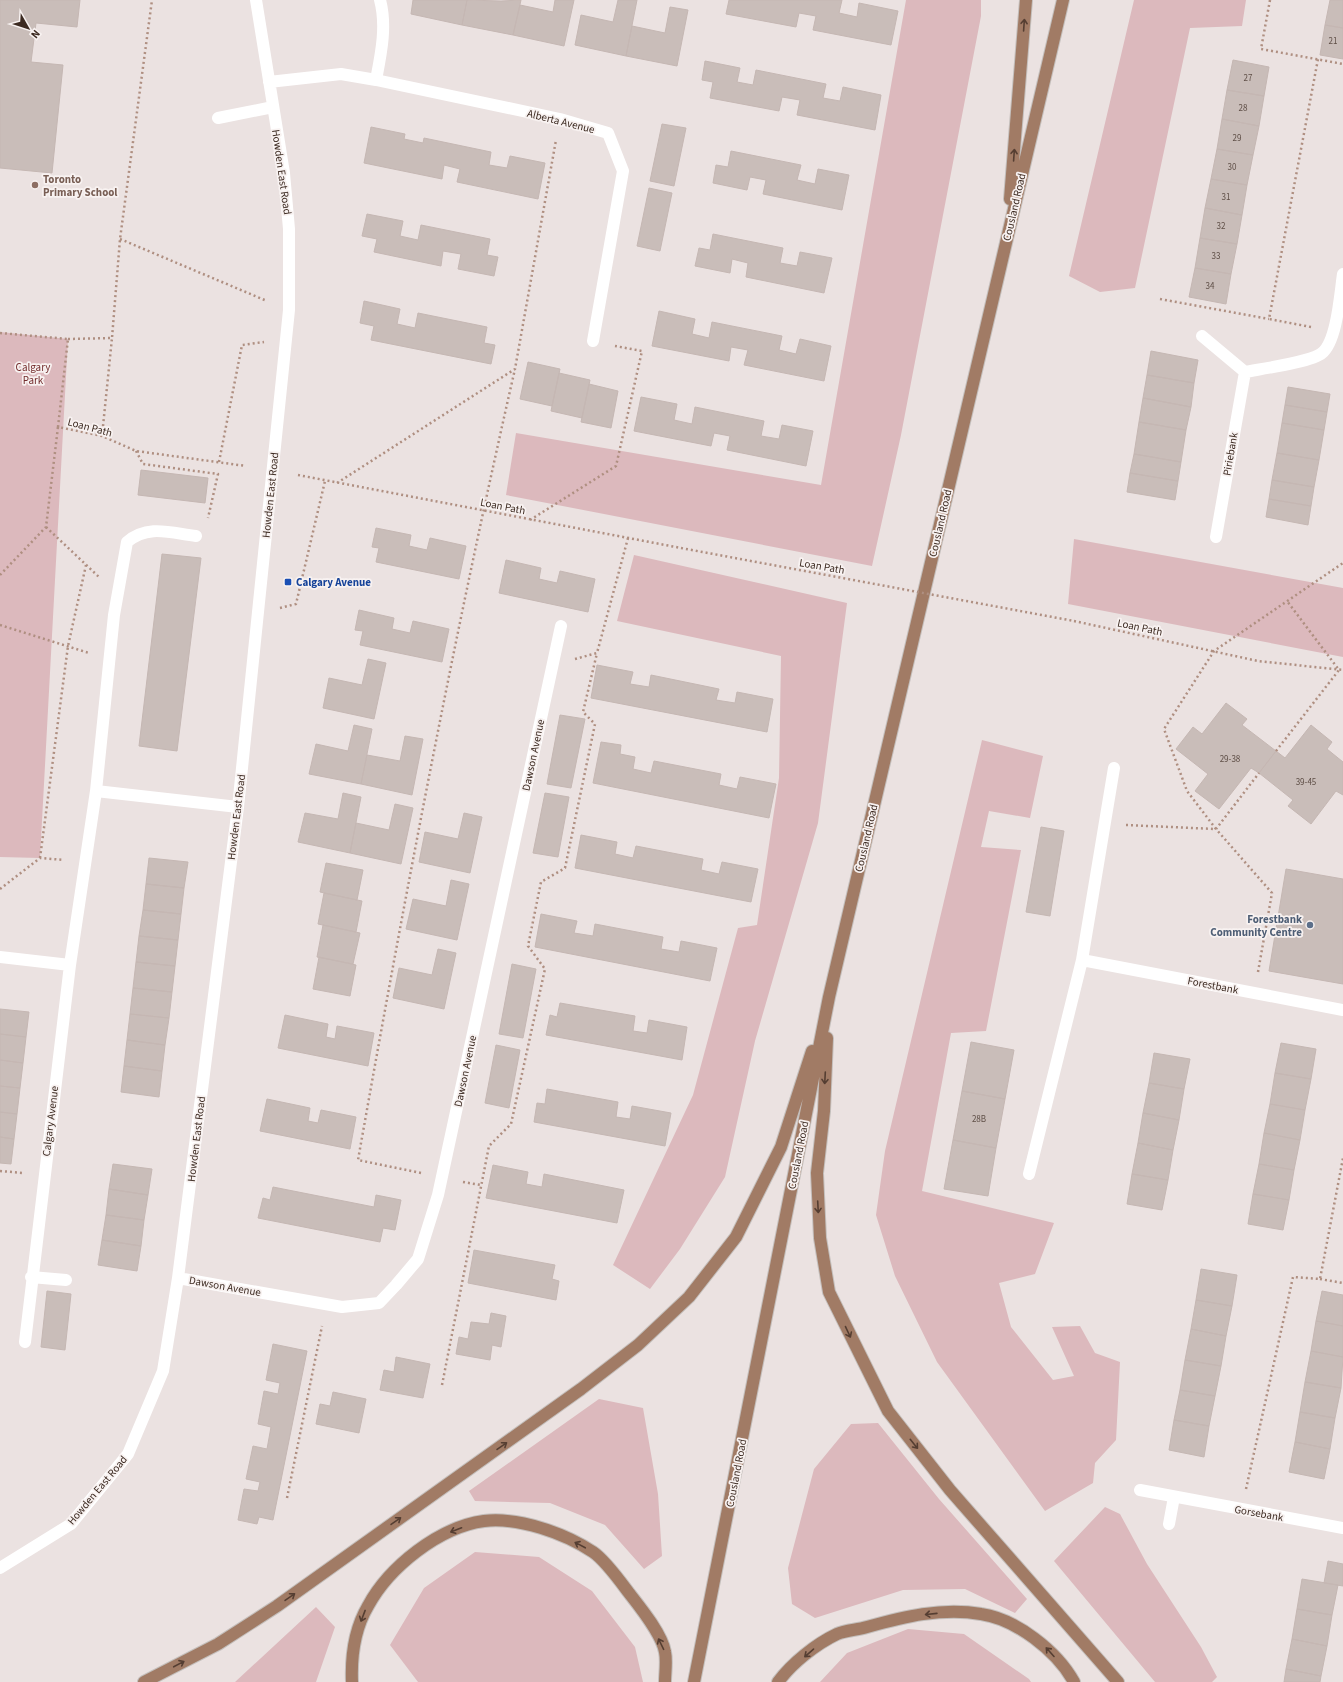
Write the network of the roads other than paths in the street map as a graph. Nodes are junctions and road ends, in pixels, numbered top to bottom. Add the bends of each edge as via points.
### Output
1 (256, 0) edge
2 (380, 0) edge
3 (1026, 0) edge
4 (1064, 0) edge
5 (376, 80) junction
6 (269, 82) junction
7 (273, 107) junction
8 (218, 118) dead end
9 (1007, 236) junction
10 (1343, 274) edge
11 (1202, 336) dead end
12 (593, 341) road end
13 (1245, 372) junction
14 (196, 536) road end
15 (1216, 537) dead end
16 (561, 626) dead end
17 (1114, 768) dead end
18 (96, 791) junction
19 (238, 808) junction
20 (0, 957) edge
21 (1082, 960) junction
22 (70, 965) junction
23 (829, 997) junction
24 (1343, 1010) edge
25 (1030, 1174) dead end
26 (31, 1277) junction
27 (178, 1278) junction
28 (66, 1280) dead end
29 (25, 1342) dead end
30 (1140, 1490) dead end
31 (1174, 1497) junction
32 (1169, 1524) dead end
33 (1343, 1528) edge
34 (0, 1568) edge
35 (144, 1682) edge
36 (352, 1682) edge
37 (665, 1682) edge
38 (694, 1682) edge
39 (778, 1682) edge
40 (1074, 1682) edge
41 (1118, 1682) edge

1 - 6 street, Howden East Road
2 - 5 street via 383,12 382,48
9 -> 3 main road
4 - 9 main road, Cousland Road
5 - 6 street, Alberta Avenue via 341,74
5 - 12 street, Alberta Avenue via 608,132 623,171
6 - 7 street, Howden East Road
7 - 8 street
7 - 19 street, Howden East Road via 290,229 289,310
9 - 23 main road, Cousland Road
10 - 13 street via 1333,332 1322,354
11 - 13 street
13 - 15 street, Piriebank
14 - 18 street, Calgary Avenue via 155,530 136,534 127,542 109,659
16 - 27 street, Dawson Avenue via 442,1178 418,1259 379,1303 342,1306
17 - 21 street
18 - 19 street
18 - 22 street, Calgary Avenue
19 - 27 street, Howden East Road
20 - 22 street
21 - 24 street, Forestbank
21 - 25 street
22 - 26 street, Calgary Avenue
35 -> 23 main road via 218,1644 277,1606 581,1389 638,1346 689,1297 736,1237 781,1147
23 - 38 main road, Cousland Road
23 -> 41 main road via 824,1111 816,1173 820,1238 829,1292 888,1411 950,1490
26 - 28 street
26 - 29 street, Calgary Avenue
27 - 34 street, Howden East Road via 163,1371 128,1454 71,1524
30 - 31 street, Gorsebank
31 - 32 street
31 - 33 street, Gorsebank
37 -> 36 main road via 665,1652 650,1620 594,1552 554,1531 512,1522 484,1521 454,1530 421,1548 392,1573 368,1606 356,1635
40 -> 39 main road via 1047,1648 1017,1627 982,1614 952,1612 896,1619 838,1634 814,1648

